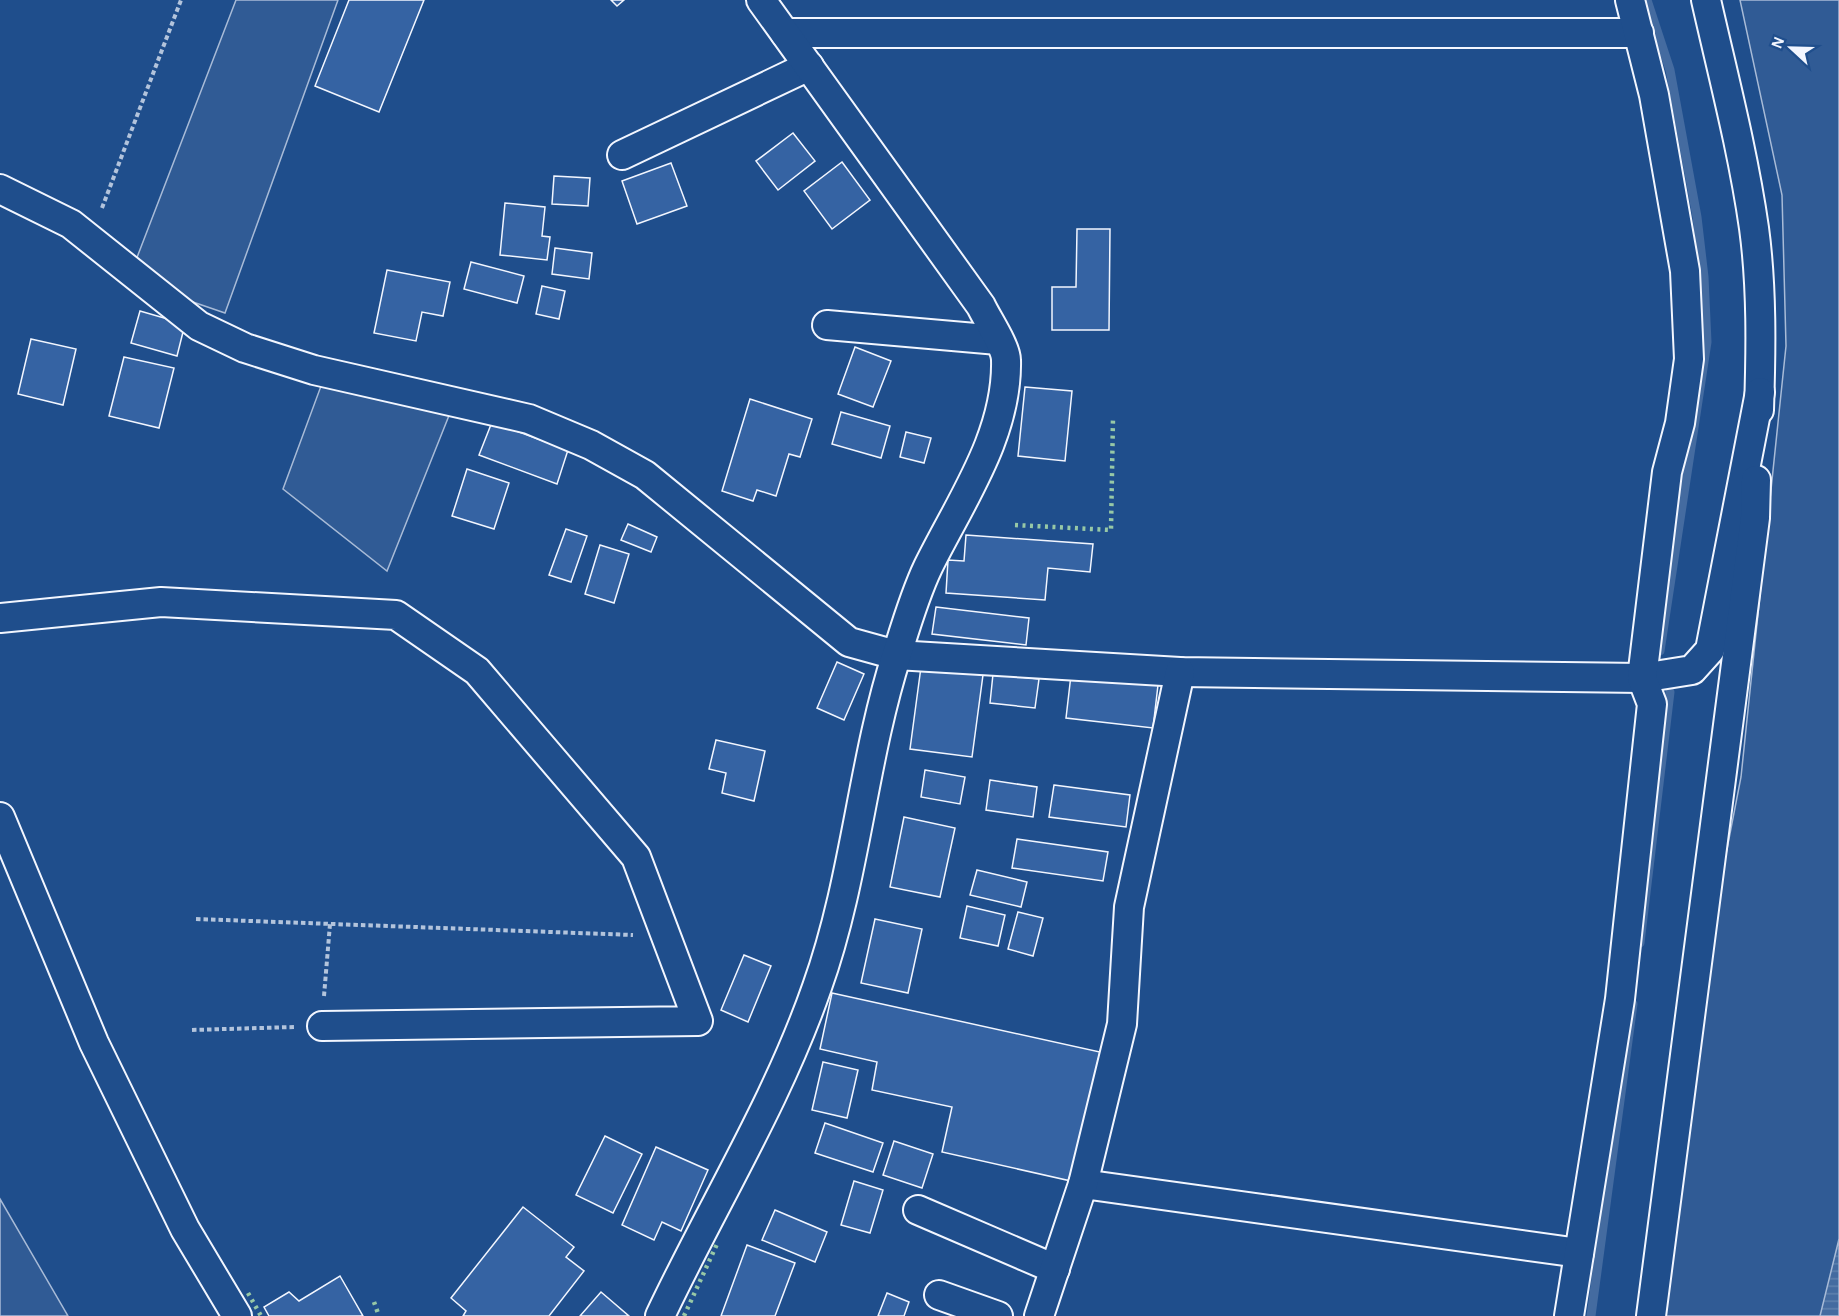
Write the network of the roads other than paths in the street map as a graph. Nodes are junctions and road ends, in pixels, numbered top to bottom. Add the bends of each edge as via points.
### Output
1 (761, 0) edge
2 (1630, 0) edge
3 (1706, 0) edge
4 (785, 33) junction
5 (1639, 33) junction
6 (808, 66) junction
7 (622, 155) dead end
8 (0, 189) edge
9 (827, 326) dead end
10 (998, 340) junction
11 (1760, 392) junction
12 (0, 618) edge
13 (896, 655) junction
14 (1180, 672) junction
15 (1641, 678) junction
16 (0, 817) edge
17 (322, 1026) road end
18 (1083, 1184) junction
19 (918, 1210) dead end
20 (1579, 1253) junction
21 (1054, 1269) junction
22 (939, 1295) dead end
23 (237, 1316) edge
24 (660, 1316) edge
25 (998, 1316) edge
26 (1039, 1316) edge
27 (1569, 1316) edge
28 (1651, 1316) edge

1 - 4 street
2 - 5 street
3 - 11 street via 1736,128 1754,229
4 - 5 street
4 - 6 street
5 - 15 street via 1654,95 1685,272 1689,359 1680,423 1667,472
6 - 7 street
6 - 10 street via 981,306
8 - 13 street via 71,225 199,326 245,348 314,370 529,419 591,445 645,475 849,642
9 - 10 street
10 - 13 street via 1006,357 1000,417 927,570
11 - 15 street via 1710,650 1692,670
11 - 28 street via 1755,518
12 - 17 street via 161,602 396,615 477,671 636,858 698,1022
13 - 14 street
13 - 24 street via 869,768 847,887 817,988 763,1116
14 - 15 street
14 - 18 street via 1129,908 1122,1024
15 - 20 street via 1652,704 1620,999
16 - 23 street via 94,1043 185,1229
18 - 20 street
18 - 21 street
19 - 21 street
20 - 27 street
21 - 26 street
22 - 25 street

